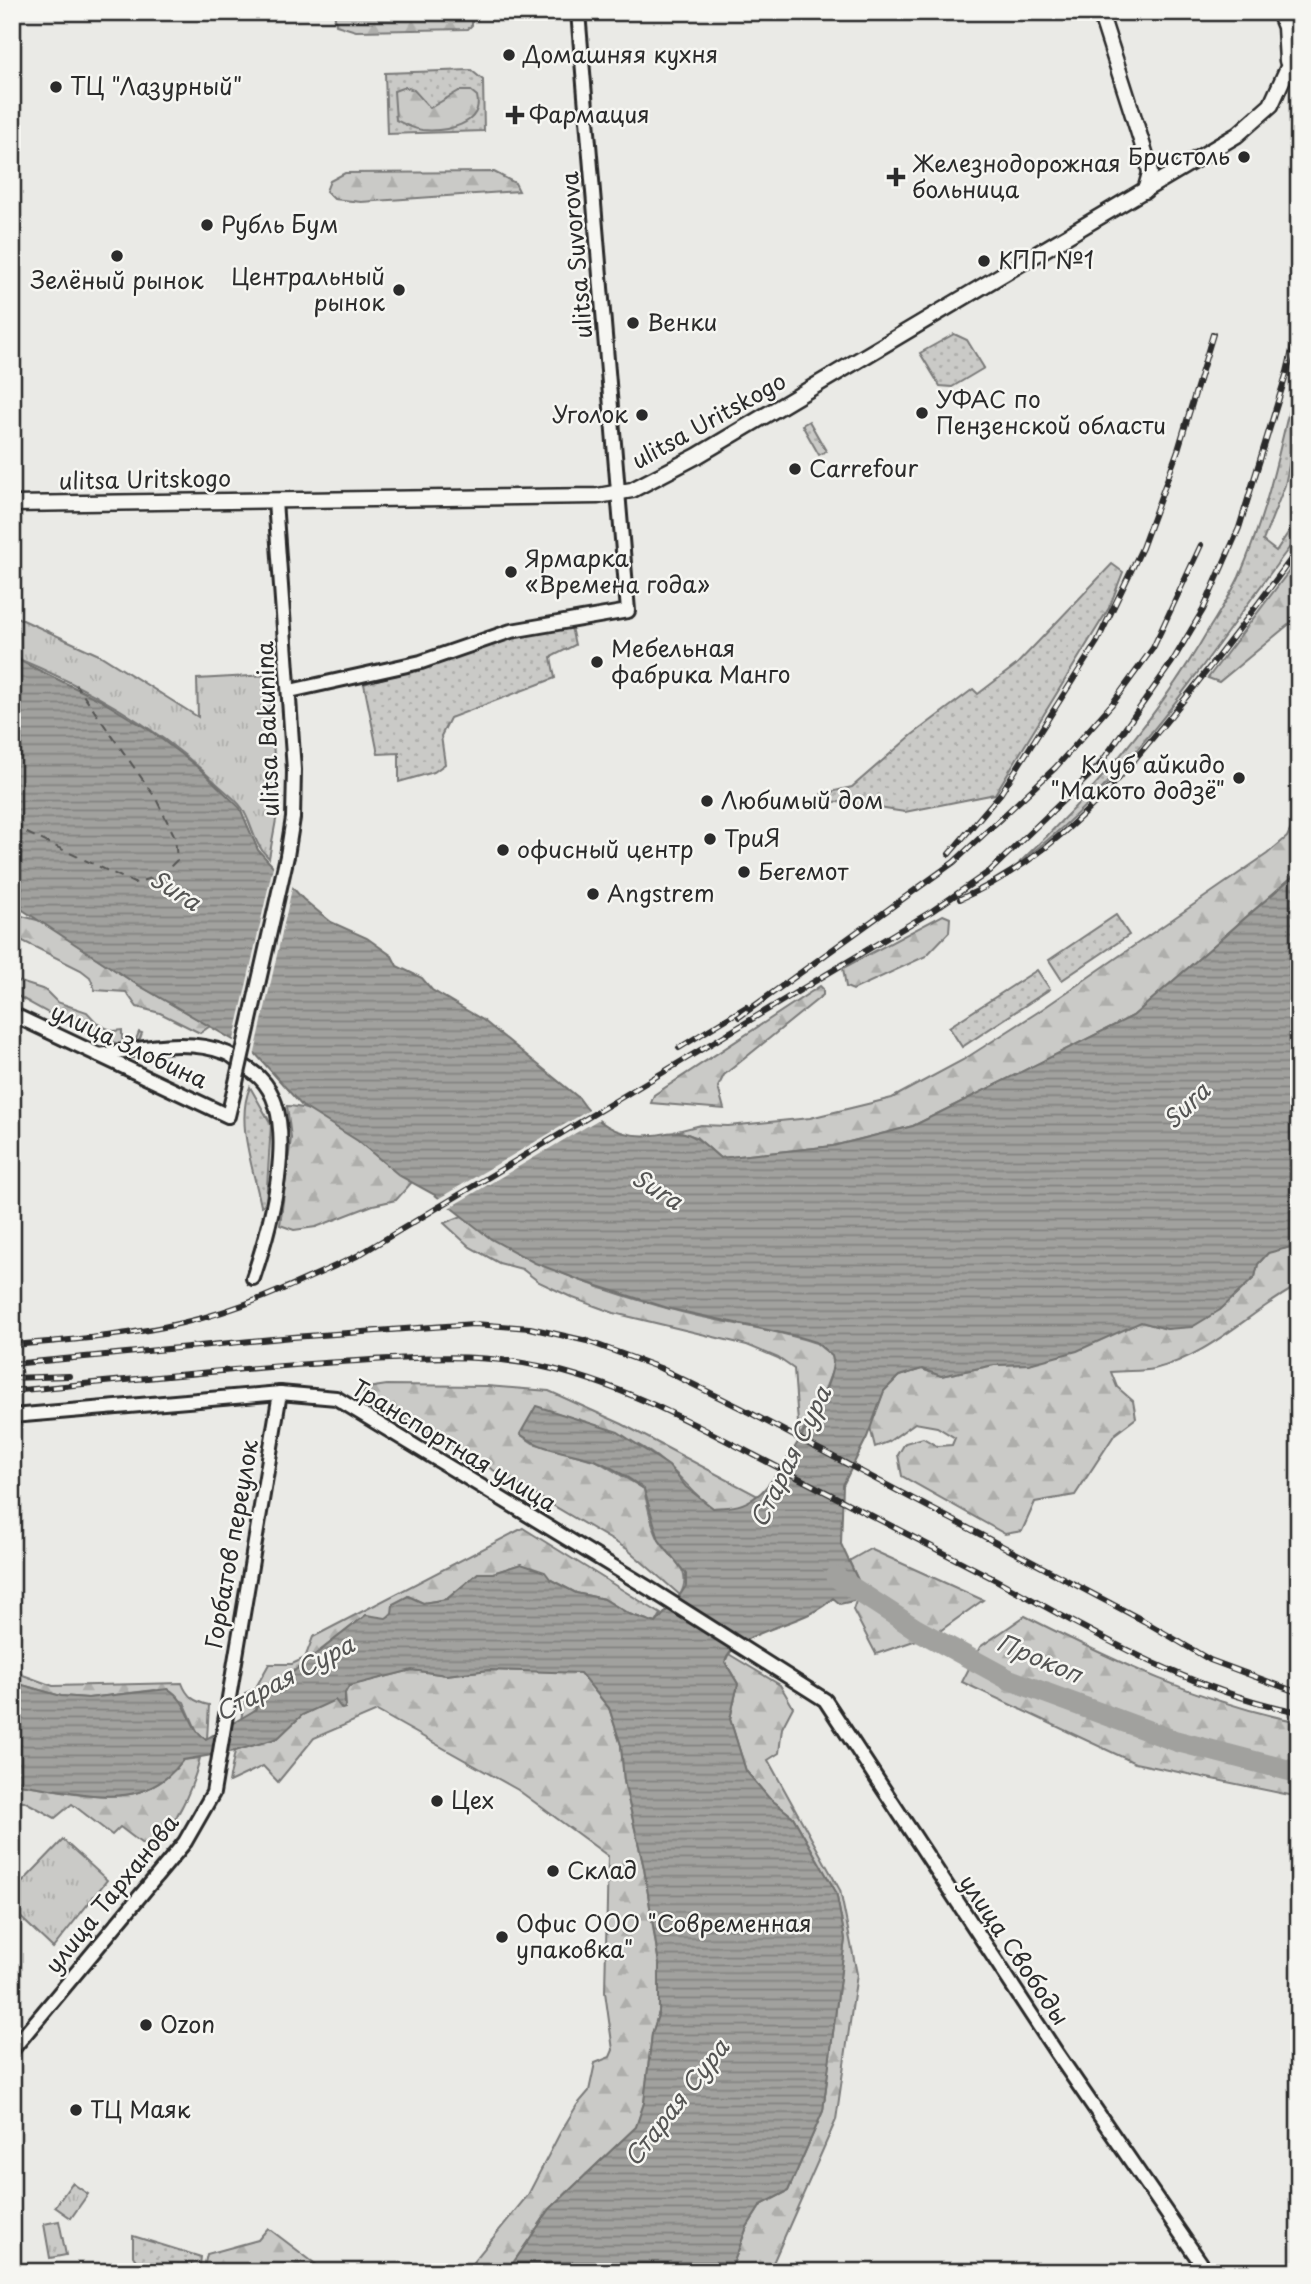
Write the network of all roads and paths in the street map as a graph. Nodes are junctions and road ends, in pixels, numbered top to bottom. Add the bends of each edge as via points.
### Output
1 (578, 12) edge
2 (1100, 12) edge
3 (1279, 12) edge
4 (1299, 43) edge
5 (1284, 76) junction
6 (1148, 162) junction
7 (1177, 172) junction
8 (1145, 191) junction
9 (620, 493) junction
10 (275, 501) junction
11 (12, 504) edge
12 (290, 691) junction
13 (12, 1014) edge
14 (99, 1055) junction
15 (228, 1116) joint
16 (253, 1278) dead end
17 (280, 1393) junction
18 (12, 1416) edge
19 (773, 1666) joint
20 (213, 1793) joint
21 (12, 2050) edge
22 (1206, 2272) edge

1 - 9 main road, ulitsa Suvorova
2 - 6 main road
3 - 5 main road via 1289,51
4 - 5 main road, ulitsa Uritskogo
5 - 7 main road, ulitsa Uritskogo via 1264,114
6 - 7 main road via 1161,173
6 - 8 main road
7 - 8 main road, ulitsa Uritskogo
8 - 9 main road, ulitsa Uritskogo via 686,462
9 - 10 main road, ulitsa Uritskogo
9 - 12 main road, ulitsa Suvorova via 628,611 511,631 421,662
10 - 11 main road, ulitsa Uritskogo
10 - 12 main road, ulitsa Bakunina
12 - 15 main road, ulitsa Bakunina, bridge via 294,805 287,856
13 - 14 main road, улица Злобина
14 - 15 main road, улица Злобина
14 - 16 main road via 175,1046 201,1048 226,1053 262,1079 276,1108 281,1133 267,1236
17 - 18 main road, Транспортная улица
17 - 19 main road, Транспортная улица via 336,1398
17 - 20 main road, Горбатов переулок
19 - 22 main road, улица Свободы via 825,1700 835,1713
20 - 21 main road, улица Тарханова via 185,1842

